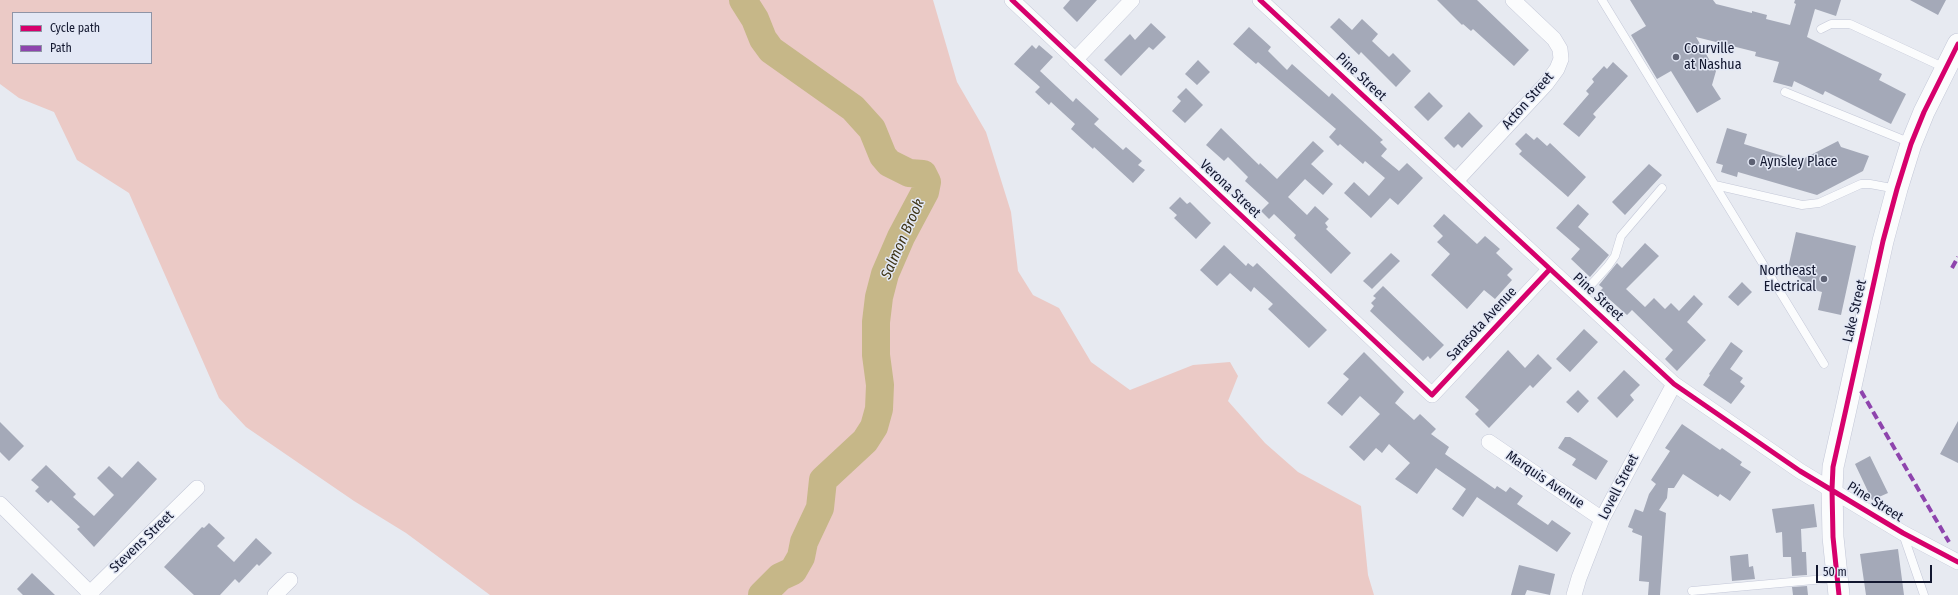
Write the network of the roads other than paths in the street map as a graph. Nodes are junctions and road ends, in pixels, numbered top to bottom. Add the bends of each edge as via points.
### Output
1 (1012, 0) edge
2 (1132, 0) edge
3 (1260, 0) edge
4 (1513, 0) edge
5 (1602, 0) edge
6 (1821, 29) dead end
7 (1958, 44) edge
8 (1075, 60) junction
9 (1945, 68) junction
10 (1785, 92) dead end
11 (1911, 144) junction
12 (1456, 181) junction
13 (1714, 185) junction
14 (1662, 188) dead end
15 (1897, 189) junction
16 (1550, 269) junction
17 (1580, 297) junction
18 (1824, 364) dead end
19 (1674, 384) junction
20 (1432, 395) joint
21 (1489, 442) dead end
22 (197, 488) dead end
23 (1832, 489) junction
24 (0, 504) edge
25 (1602, 519) junction
26 (1903, 533) junction
27 (1958, 562) edge
28 (290, 580) dead end
29 (1838, 587) edge
30 (1692, 591) dead end
31 (90, 594) edge
32 (275, 595) edge
33 (1574, 595) edge
34 (1924, 595) edge

1 - 8 street, Verona Street
2 - 8 street
3 - 12 street, Pine Street
4 - 12 street, Acton Street via 1554,39 1560,49 1561,59 1546,84
5 - 13 lane
6 - 9 lane via 1831,24 1850,24
7 - 9 street, Lake Street
8 - 20 street, Verona Street
9 - 11 street, Lake Street
10 - 11 lane
11 - 15 street, Lake Street
12 - 16 street, Pine Street
13 - 15 lane via 1802,205 1819,203 1861,184
13 - 18 lane
14 - 17 lane via 1621,236 1612,261
15 - 23 street, Lake Street via 1833,467
16 - 17 street, Pine Street
16 - 20 street, Sarasota Avenue
17 - 19 street, Pine Street
19 - 23 street, Pine Street via 1800,471
19 - 25 street, Lovell Street
21 - 25 street, Marquis Avenue
22 - 31 street, Stevens Street
23 - 26 street, Pine Street
23 - 29 street, Lake Street
24 - 31 street
25 - 33 street, Lovell Street
26 - 27 street, Pine Street
26 - 34 lane
28 - 32 street
29 - 30 lane

